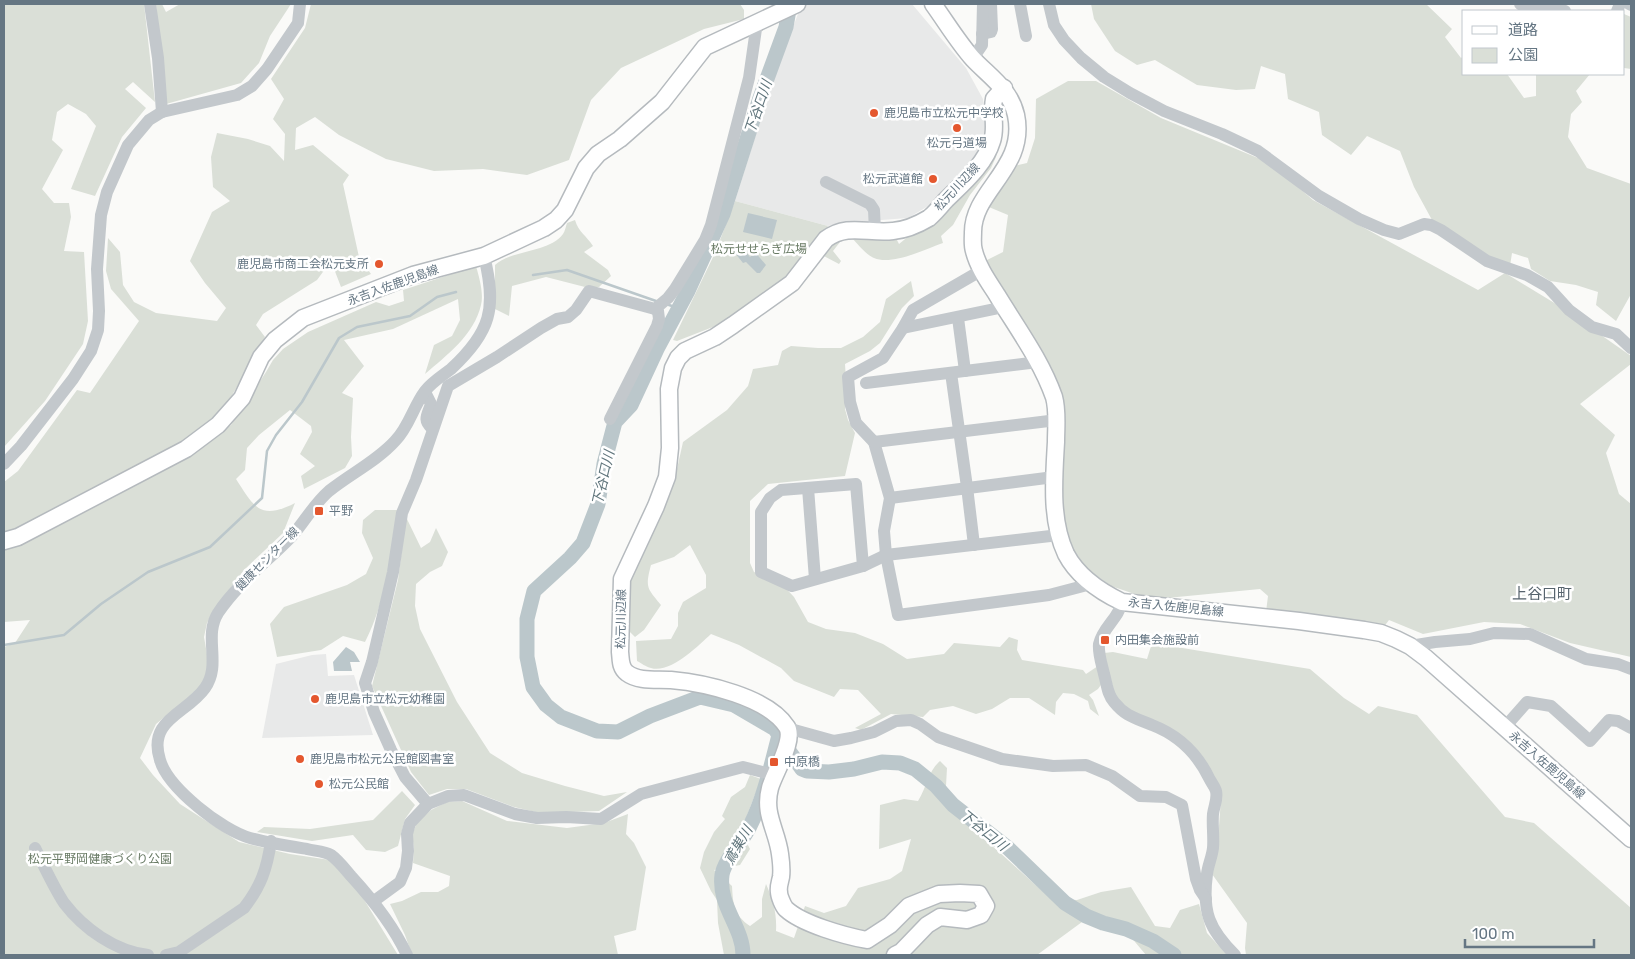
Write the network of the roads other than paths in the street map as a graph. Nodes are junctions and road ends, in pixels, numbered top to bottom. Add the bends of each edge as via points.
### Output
1 (150, 4) edge
2 (300, 4) edge
3 (797, 4) edge
4 (933, 4) edge
5 (982, 4) edge
6 (991, 4) edge
7 (1020, 4) edge
8 (1049, 4) edge
9 (1520, 4) edge
10 (1562, 10) edge
11 (759, 21) junction
12 (982, 34) junction
13 (1026, 36) dead end
14 (973, 58) junction
15 (1004, 88) junction
16 (162, 112) junction
17 (826, 182) dead end
18 (875, 231) junction
19 (484, 256) junction
20 (982, 270) junction
21 (1004, 307) junction
22 (655, 309) junction
23 (958, 318) junction
24 (904, 328) junction
25 (1631, 348) edge
26 (1038, 362) junction
27 (964, 371) junction
28 (951, 373) junction
29 (866, 383) dead end
30 (425, 392) junction
31 (610, 419) dead end
32 (1056, 420) junction
33 (432, 428) junction
34 (960, 432) junction
35 (874, 442) junction
36 (4, 464) edge
37 (1054, 477) junction
38 (968, 487) junction
39 (808, 488) junction
40 (890, 498) junction
41 (1059, 535) junction
42 (4, 541) edge
43 (974, 545) junction
44 (886, 555) junction
45 (863, 566) junction
46 (815, 579) junction
47 (1091, 584) junction
48 (1122, 602) junction
49 (1410, 646) junction
50 (1631, 669) edge
51 (1504, 728) junction
52 (1631, 728) edge
53 (789, 731) junction
54 (769, 774) junction
55 (428, 804) junction
56 (1631, 839) edge
57 (271, 842) junction
58 (35, 848) dead end
59 (1206, 899) junction
60 (374, 901) junction
61 (148, 955) edge
62 (166, 955) edge
63 (407, 955) edge
64 (895, 955) edge
65 (1235, 955) edge

1 - 16 street
2 - 16 street via 298,24 252,86 237,96
3 - 11 main road, 永吉入佐鹿児島線
4 - 14 main road, 永吉入佐鹿児島線
5 - 12 street
6 - 12 street via 992,30
7 - 13 street
8 - 25 street via 1054,25 1064,40 1104,77 1130,93 1164,112 1258,151 1319,196 1359,219 1399,234 1424,224 1441,230 1487,261 1548,288 1569,310 1592,327 1616,334
9 - 10 street via 1524,7 1553,6
11 - 19 main road, 永吉入佐鹿児島線 via 704,47 662,102 598,154 586,168 566,210 556,220
11 - 22 street via 749,78 711,225 675,290
12 - 14 street via 982,45
14 - 15 main road, 永吉入佐鹿児島線
15 - 18 main road, 松元川辺線 via 994,99 994,134 979,166 929,217 908,228
15 - 20 main road, 永吉入佐鹿児島線 via 1012,102 1017,131 1009,163 981,204 973,229 973,250
16 - 36 street via 149,120 128,145 107,192 98,243 98,330 91,351 73,380
17 - 18 street via 870,204 874,210
18 - 53 main road, 松元川辺線 via 856,229 833,234 792,283 715,337 678,358 669,390 667,477 622,579 620,652 621,664 627,673 640,679 705,685 757,701
19 - 30 street, 健康センター線 via 491,304 482,332 472,347
19 - 42 main road, 永吉入佐鹿児島線 via 413,275 303,318 275,340 261,357 242,398 218,425 186,449 18,537
20 - 21 main road, 永吉入佐鹿児島線
20 - 24 street via 913,310
21 - 23 street
21 - 26 main road, 永吉入佐鹿児島線
22 - 31 street via 659,315 657,326
22 - 33 street via 589,292 568,317 541,328 448,386
23 - 24 street
23 - 27 street
24 - 35 street via 883,358 848,377 856,423
26 - 27 street
26 - 32 main road, 永吉入佐鹿児島線 via 1055,400
27 - 28 street
28 - 29 street
28 - 34 street
30 - 33 street via 431,404 426,419
30 - 57 street, 健康センター線 via 395,441 316,503 293,534 247,577 213,623 210,638 213,665 205,689 161,728 158,738 160,761 183,793 231,830
32 - 34 street
32 - 37 main road, 永吉入佐鹿児島線
33 - 55 street via 402,513 394,572 365,682 391,750 405,777
34 - 35 street
34 - 38 street
35 - 40 street
37 - 38 street
37 - 41 main road, 永吉入佐鹿児島線
38 - 40 street
38 - 43 street
39 - 45 street via 856,484
39 - 46 street
39 - 46 street via 781,490 770,498 761,512 761,572 792,586
40 - 44 street via 884,531
41 - 43 street
41 - 47 main road, 永吉入佐鹿児島線 via 1077,571
43 - 44 street
44 - 45 street
44 - 47 street via 898,615 1049,595
45 - 46 street
47 - 48 main road, 永吉入佐鹿児島線
48 - 49 main road, 永吉入佐鹿児島線 via 1364,630
48 - 59 street via 1104,631 1099,646 1106,686 1113,702 1132,718 1153,725 1181,741 1204,768 1216,791
49 - 50 street via 1494,633 1530,634 1586,659
49 - 51 main road, 永吉入佐鹿児島線
51 - 52 street via 1526,702 1551,706 1590,741 1609,720
51 - 56 main road, 永吉入佐鹿児島線
53 - 54 main road via 784,754
53 - 59 street via 834,740 874,732 896,721 911,720 938,737 1002,759 1053,766 1086,765 1112,776 1140,796 1166,797 1182,805 1196,879
54 - 55 street via 743,767 641,794 601,819 530,817 457,794
54 - 64 main road via 768,811 780,853 778,893 785,908 804,920 867,940 890,925 909,906 939,894 980,894 986,906 981,916 967,920 940,917
55 - 60 street via 410,823 406,868 400,882
57 - 60 street, 健康センター線 via 331,855
57 - 62 street via 263,877 244,908 179,952
58 - 61 street via 63,901 79,920 118,947
59 - 65 street via 1211,925 1221,942
60 - 63 street, 健康センター線

